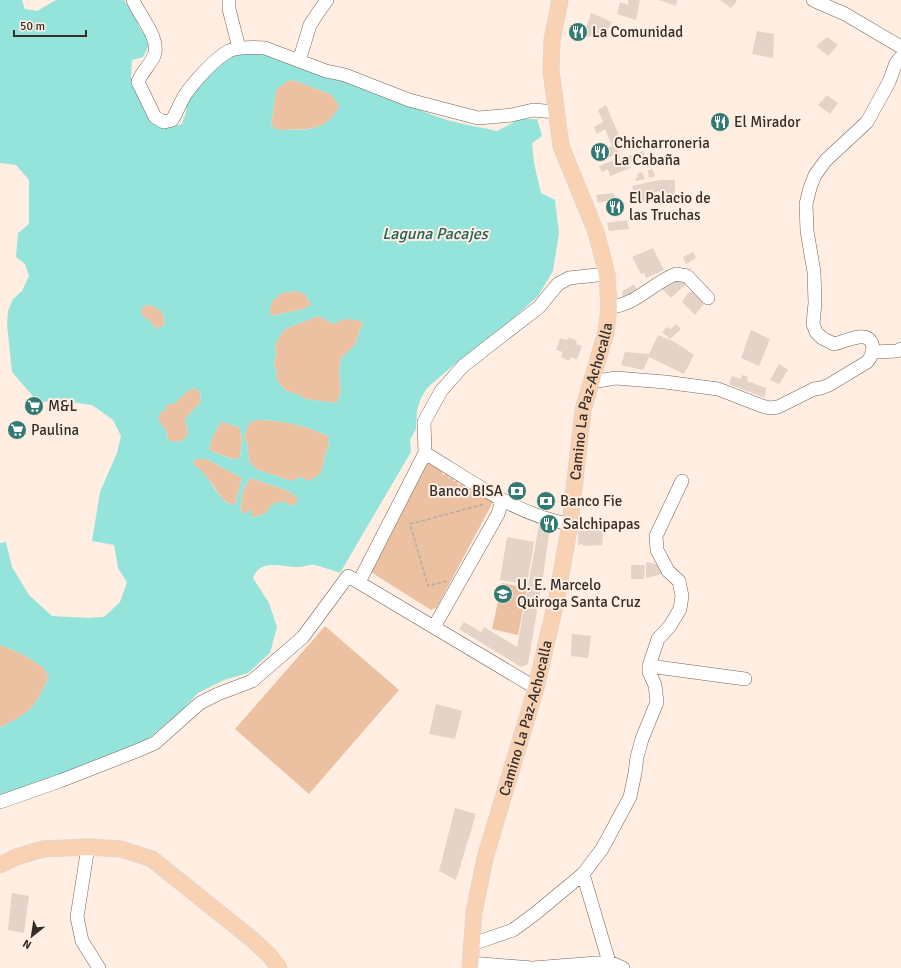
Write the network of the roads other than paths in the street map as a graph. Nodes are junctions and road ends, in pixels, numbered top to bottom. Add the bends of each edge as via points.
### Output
1 (133, 0) edge
2 (229, 0) edge
3 (327, 0) edge
4 (560, 0) edge
5 (813, 0) edge
6 (901, 47) edge
7 (239, 48) junction
8 (901, 57) edge
9 (299, 61) junction
10 (556, 112) junction
11 (607, 274) junction
12 (708, 298) dead end
13 (609, 307) junction
14 (901, 349) edge
15 (874, 352) junction
16 (591, 382) junction
17 (425, 453) junction
18 (682, 481) dead end
19 (502, 500) junction
20 (570, 524) junction
21 (359, 582) junction
22 (434, 627) junction
23 (648, 666) junction
24 (745, 679) dead end
25 (536, 688) junction
26 (0, 802) edge
27 (88, 847) junction
28 (0, 865) edge
29 (583, 874) junction
30 (472, 944) junction
31 (608, 962) junction
32 (470, 966) edge
33 (100, 968) edge
34 (279, 968) edge
35 (533, 968) edge
36 (623, 968) edge

1 - 7 street via 154,40 156,49 138,82 155,117 159,120 172,120 185,96 202,75 219,58
2 - 7 street
3 - 9 street via 310,25
4 - 10 main road, Camino La Paz-Achocalla via 552,40 551,71
5 - 6 street via 845,14
7 - 9 street via 265,48
8 - 15 street via 867,122 826,160 815,175 806,204 807,231 814,272 816,332 834,344 861,337 868,339 874,346
9 - 10 street via 409,100 478,118 512,115 532,110
10 - 11 main road, Camino La Paz-Achocalla via 561,146 596,232
11 - 13 main road, Camino La Paz-Achocalla
11 - 17 street via 569,278 558,284 539,307 463,366 441,391 424,422
12 - 13 street via 687,276 676,274 630,302 619,307
13 - 16 main road, Camino La Paz-Achocalla via 606,332
14 - 15 street
15 - 16 street via 867,362 829,385 814,389 778,408 762,406 718,389 616,378
16 - 20 main road, Camino La Paz-Achocalla via 583,410
17 - 19 street
17 - 21 street
18 - 23 street via 656,536 657,550 668,571 679,581 682,596 680,609 658,639
19 - 20 street via 553,522
19 - 22 street via 498,514
20 - 25 main road, Camino La Paz-Achocalla via 557,597
21 - 22 street
21 - 26 street via 348,576 302,637 252,681 200,703 154,743
22 - 25 street
23 - 24 street
23 - 29 street via 655,685 657,702 642,739 630,797 602,849
25 - 30 main road, Camino La Paz-Achocalla via 485,858 474,912
27 - 28 main road via 43,849
27 - 33 street via 76,917 82,941
27 - 34 main road via 121,849 152,859 253,940
29 - 30 street via 513,930
29 - 31 street
30 - 32 main road, Camino La Paz-Achocalla
31 - 35 street
31 - 36 street
32 - 35 street

